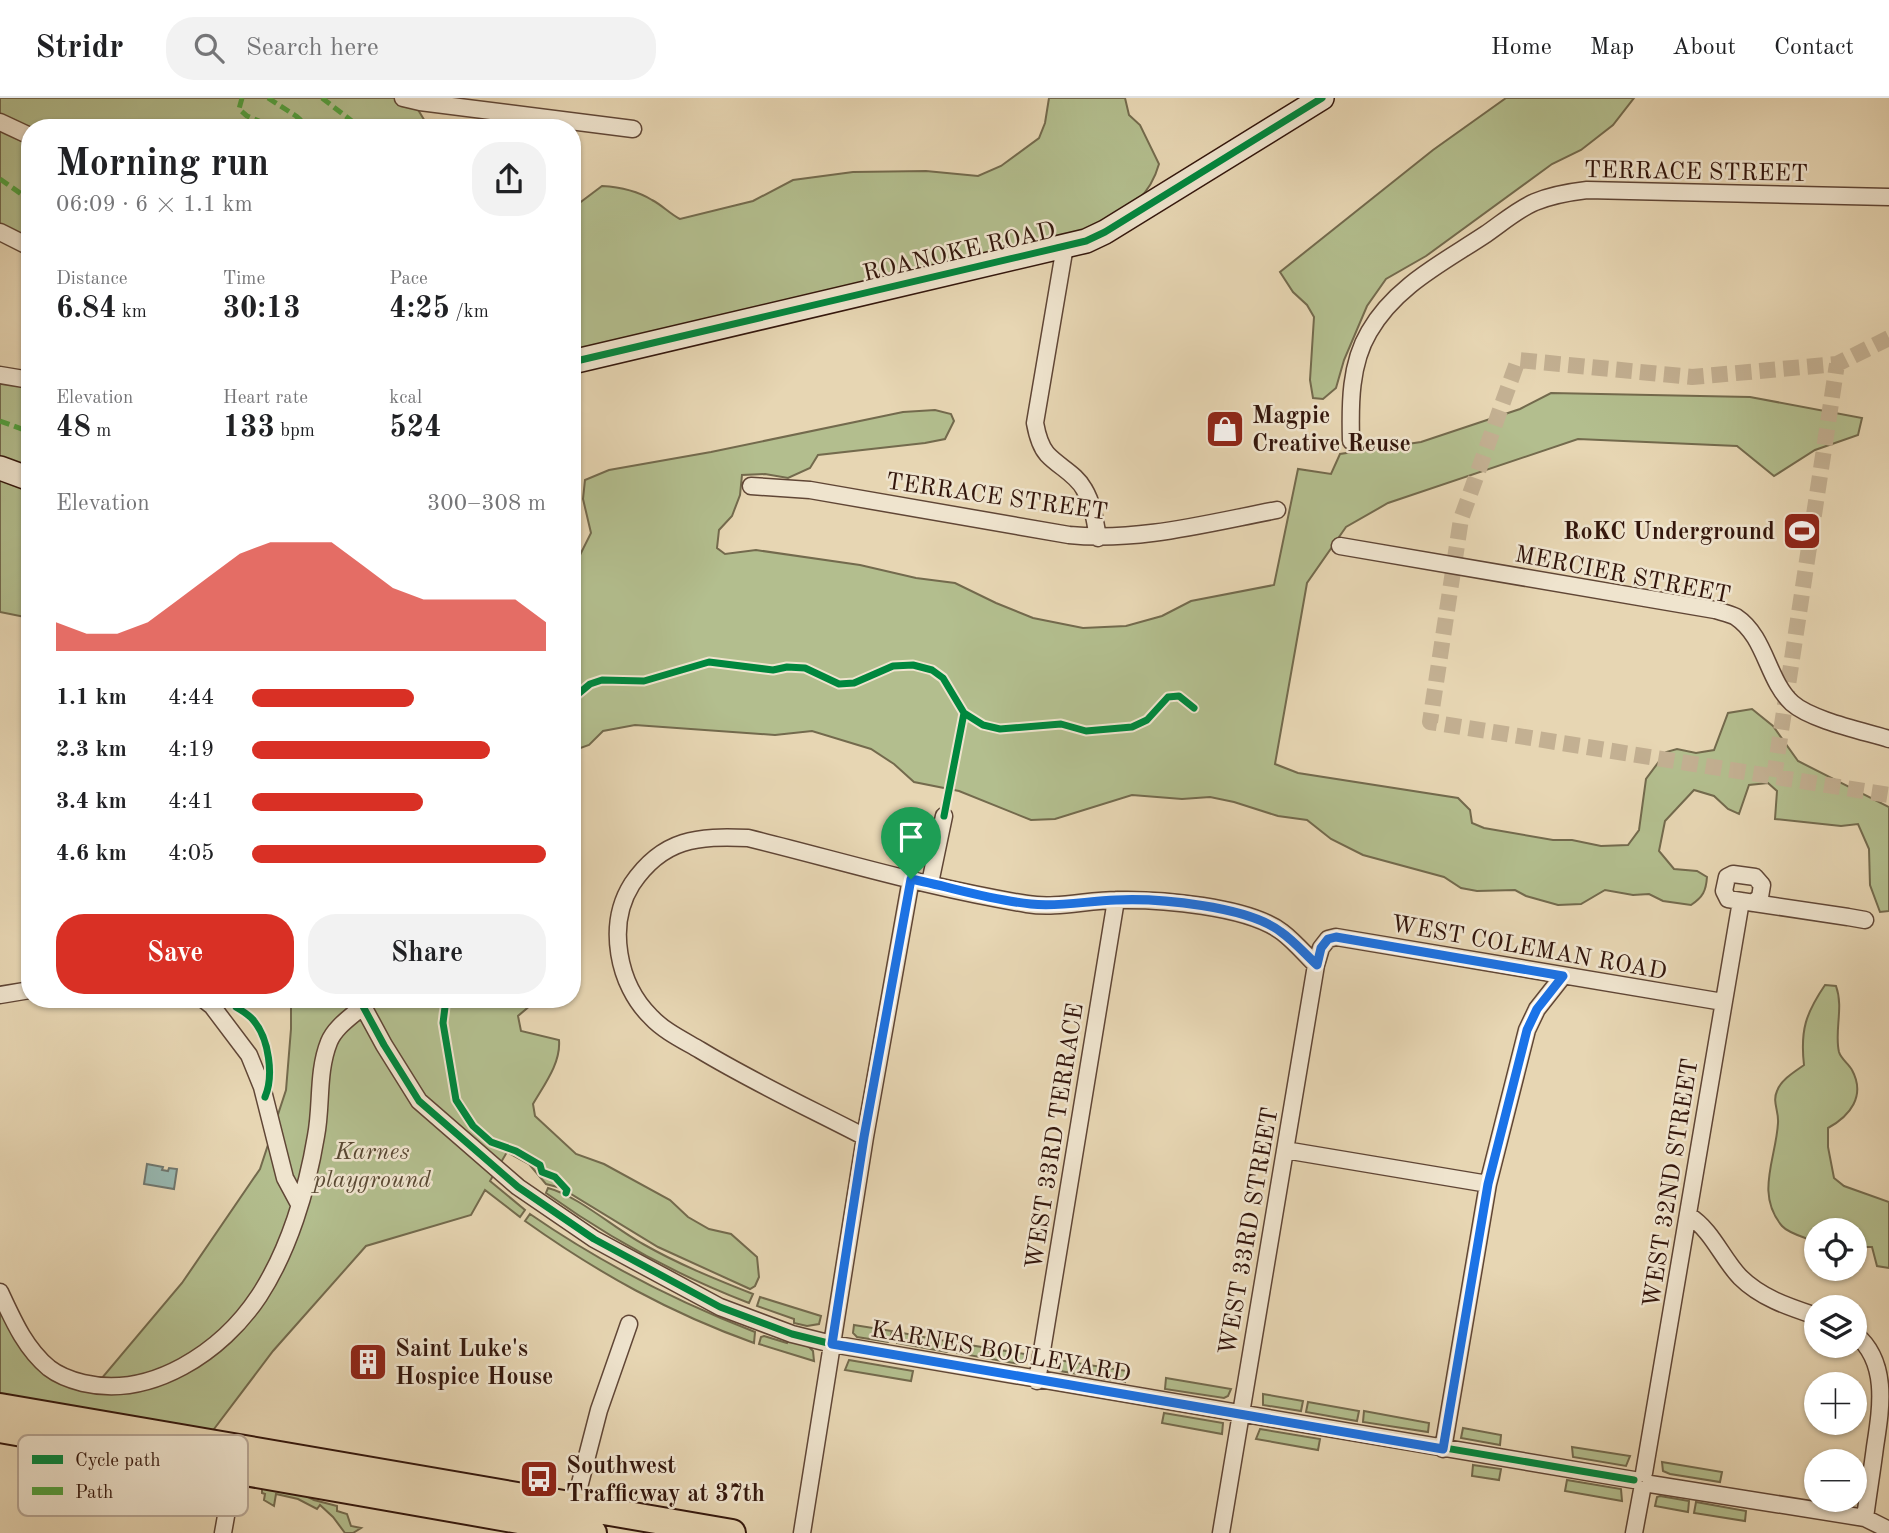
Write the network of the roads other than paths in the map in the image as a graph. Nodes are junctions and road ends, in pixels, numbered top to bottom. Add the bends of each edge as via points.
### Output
1 (403, 98) edge
2 (1322, 98) edge
3 (474, 104) edge
4 (569, 119) edge
5 (581, 121) edge
6 (0, 122) edge
7 (633, 129) dead end
8 (21, 132) edge
9 (1889, 197) edge
10 (0, 232) edge
11 (21, 242) edge
12 (1065, 246) junction
13 (581, 360) edge
14 (0, 375) edge
15 (21, 378) edge
16 (1350, 441) dead end
17 (0, 468) edge
18 (21, 476) edge
19 (751, 486) dead end
20 (1277, 510) dead end
21 (1098, 538) junction
22 (1340, 546) dead end
23 (1889, 739) edge
24 (944, 816) dead end
25 (911, 879) junction
26 (930, 883) junction
27 (1116, 900) junction
28 (1865, 920) dead end
29 (1328, 939) joint
30 (1317, 965) junction
31 (1563, 976) junction
32 (21, 992) edge
33 (0, 995) edge
34 (1723, 1002) junction
35 (214, 1008) edge
36 (356, 1008) edge
37 (364, 1008) edge
38 (864, 1137) junction
39 (1285, 1150) junction
40 (1488, 1184) junction
41 (299, 1204) junction
42 (1688, 1215) junction
43 (0, 1292) edge
44 (1804, 1312) edge
45 (629, 1324) dead end
46 (832, 1344) junction
47 (1867, 1348) edge
48 (1037, 1381) junction
49 (0, 1407) edge
50 (1240, 1415) junction
51 (0, 1429) edge
52 (33, 1435) edge
53 (137, 1435) edge
54 (1443, 1449) junction
55 (248, 1458) edge
56 (248, 1473) edge
57 (1642, 1482) junction
58 (1864, 1518) junction
59 (563, 1522) edge
60 (1889, 1530) edge
61 (593, 1533) edge
62 (732, 1533) edge
63 (802, 1533) edge
64 (1221, 1533) edge
65 (1634, 1533) edge

1 - 3 street
2 - 12 street, ROANOKE ROAD via 1105,232
3 - 4 street
5 - 7 street
6 - 8 street
9 - 16 street, TERRACE STREET via 1587,190 1534,202 1388,303 1357,360
10 - 11 street
12 - 13 street, ROANOKE ROAD
12 - 21 street via 1035,423 1047,454 1084,488
14 - 15 street
17 - 18 street
19 - 21 street, TERRACE STREET via 810,490
20 - 21 street, TERRACE STREET via 1144,535
22 - 23 street, MERCIER STREET via 1736,617 1754,637 1793,704
24 - 26 street
25 - 26 street
25 - 38 street
25 - 38 street via 748,838 709,837 676,845 650,862 631,887 620,916 622,969 633,995 651,1017 745,1077
26 - 27 street via 1032,905
27 - 30 street via 1168,901 1252,916 1280,931
27 - 48 street, WEST 33RD TERRACE
28 - 34 street, WEST 32ND STREET via 1747,902
29 - 30 street, WEST 33RD STREET
29 - 31 street, WEST COLEMAN ROAD
30 - 39 street, WEST 33RD STREET
31 - 34 street, WEST COLEMAN ROAD
31 - 40 street via 1527,1030
32 - 33 street
34 - 42 street, WEST 32ND STREET
35 - 41 street via 249,1055 285,1178
36 - 41 street via 330,1039 322,1068 316,1135
37 - 46 street, KARNES BOULEVARD via 419,1101 518,1187 594,1239 720,1307
38 - 46 street
39 - 40 street
39 - 50 street, WEST 33RD STREET
40 - 54 street
41 - 43 street via 274,1269 240,1321 195,1359 142,1383 93,1385 50,1368 24,1342
42 - 44 street via 1701,1223 1740,1276 1759,1292
42 - 57 street, WEST 32ND STREET
45 - 59 street via 599,1410 578,1491
46 - 48 street, KARNES BOULEVARD
46 - 63 street
47 - 58 street via 1881,1377 1882,1400
48 - 50 street, KARNES BOULEVARD
49 - 53 main road
50 - 54 street, KARNES BOULEVARD
50 - 64 street, WEST 33RD STREET
51 - 52 main road
54 - 57 street, KARNES BOULEVARD
55 - 59 main road
56 - 59 main road
57 - 58 street, KARNES BOULEVARD
57 - 65 street, WEST 32ND STREET
58 - 60 street, KARNES BOULEVARD
59 - 61 main road
59 - 62 main road

